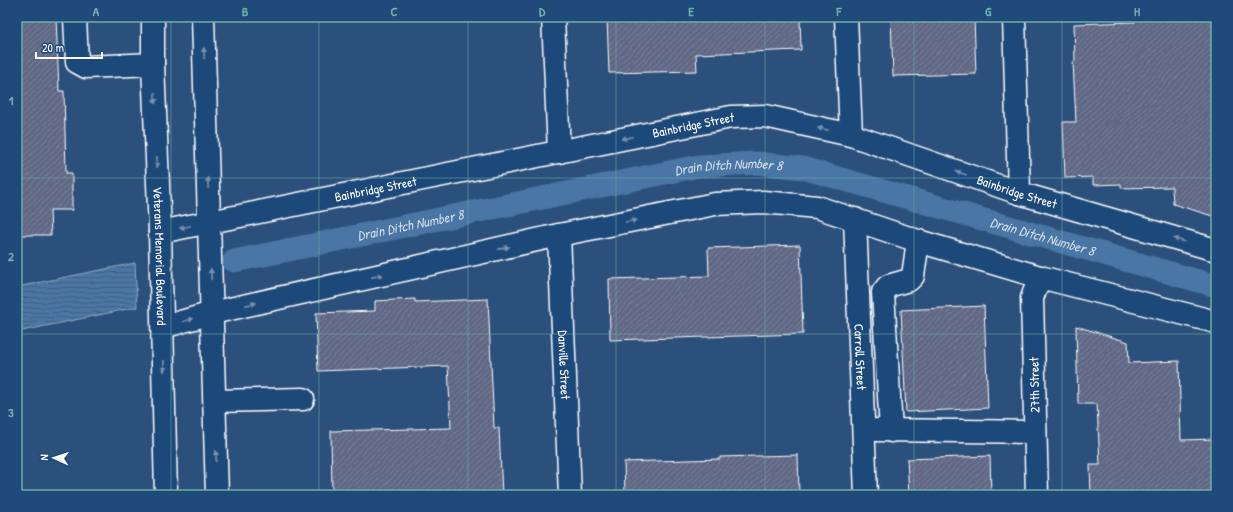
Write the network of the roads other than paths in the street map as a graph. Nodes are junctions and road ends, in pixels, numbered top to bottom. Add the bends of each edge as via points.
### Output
1 (76, 17) edge
2 (153, 17) edge
3 (203, 17) edge
4 (553, 17) edge
5 (846, 17) edge
6 (1014, 17) edge
7 (153, 64) junction
8 (851, 135) junction
9 (559, 152) junction
10 (1019, 193) junction
11 (855, 219) junction
12 (210, 222) junction
13 (160, 232) junction
14 (559, 235) junction
15 (918, 241) junction
16 (1216, 250) edge
17 (1040, 277) junction
18 (212, 313) junction
19 (1216, 322) edge
20 (163, 327) junction
21 (303, 398) dead end
22 (215, 401) junction
23 (864, 430) junction
24 (891, 431) junction
25 (1035, 432) junction
26 (166, 495) edge
27 (218, 495) edge
28 (570, 495) edge
29 (866, 495) edge
30 (1037, 495) edge

1 - 7 street via 77,62 86,67
2 - 7 street, Veterans Memorial Boulevard
12 -> 3 street
4 - 9 street
5 - 8 street
6 - 10 street
7 -> 13 street, Veterans Memorial Boulevard
8 -> 9 street, Bainbridge Street via 765,116 731,117
10 -> 8 street, Bainbridge Street
9 - 12 street, Bainbridge Street
16 -> 10 street, Bainbridge Street
14 -> 11 street via 722,204 763,202 817,207
11 - 15 street
11 - 23 street, Carroll Street
12 -> 13 street, Bainbridge Street
18 -> 12 street
13 - 20 street, Veterans Memorial Boulevard
18 -> 14 street
14 - 28 street, Danville Street
15 - 17 street
15 - 24 street via 913,276 909,280 888,286 883,292
17 - 19 street
17 - 25 street, 27th Street via 1032,298
20 -> 18 street
18 - 22 street
20 -> 26 street, Veterans Memorial Boulevard
21 - 22 street
27 -> 22 street
23 - 24 street
23 - 29 street, Carroll Street
24 - 25 street
25 - 30 street, 27th Street

